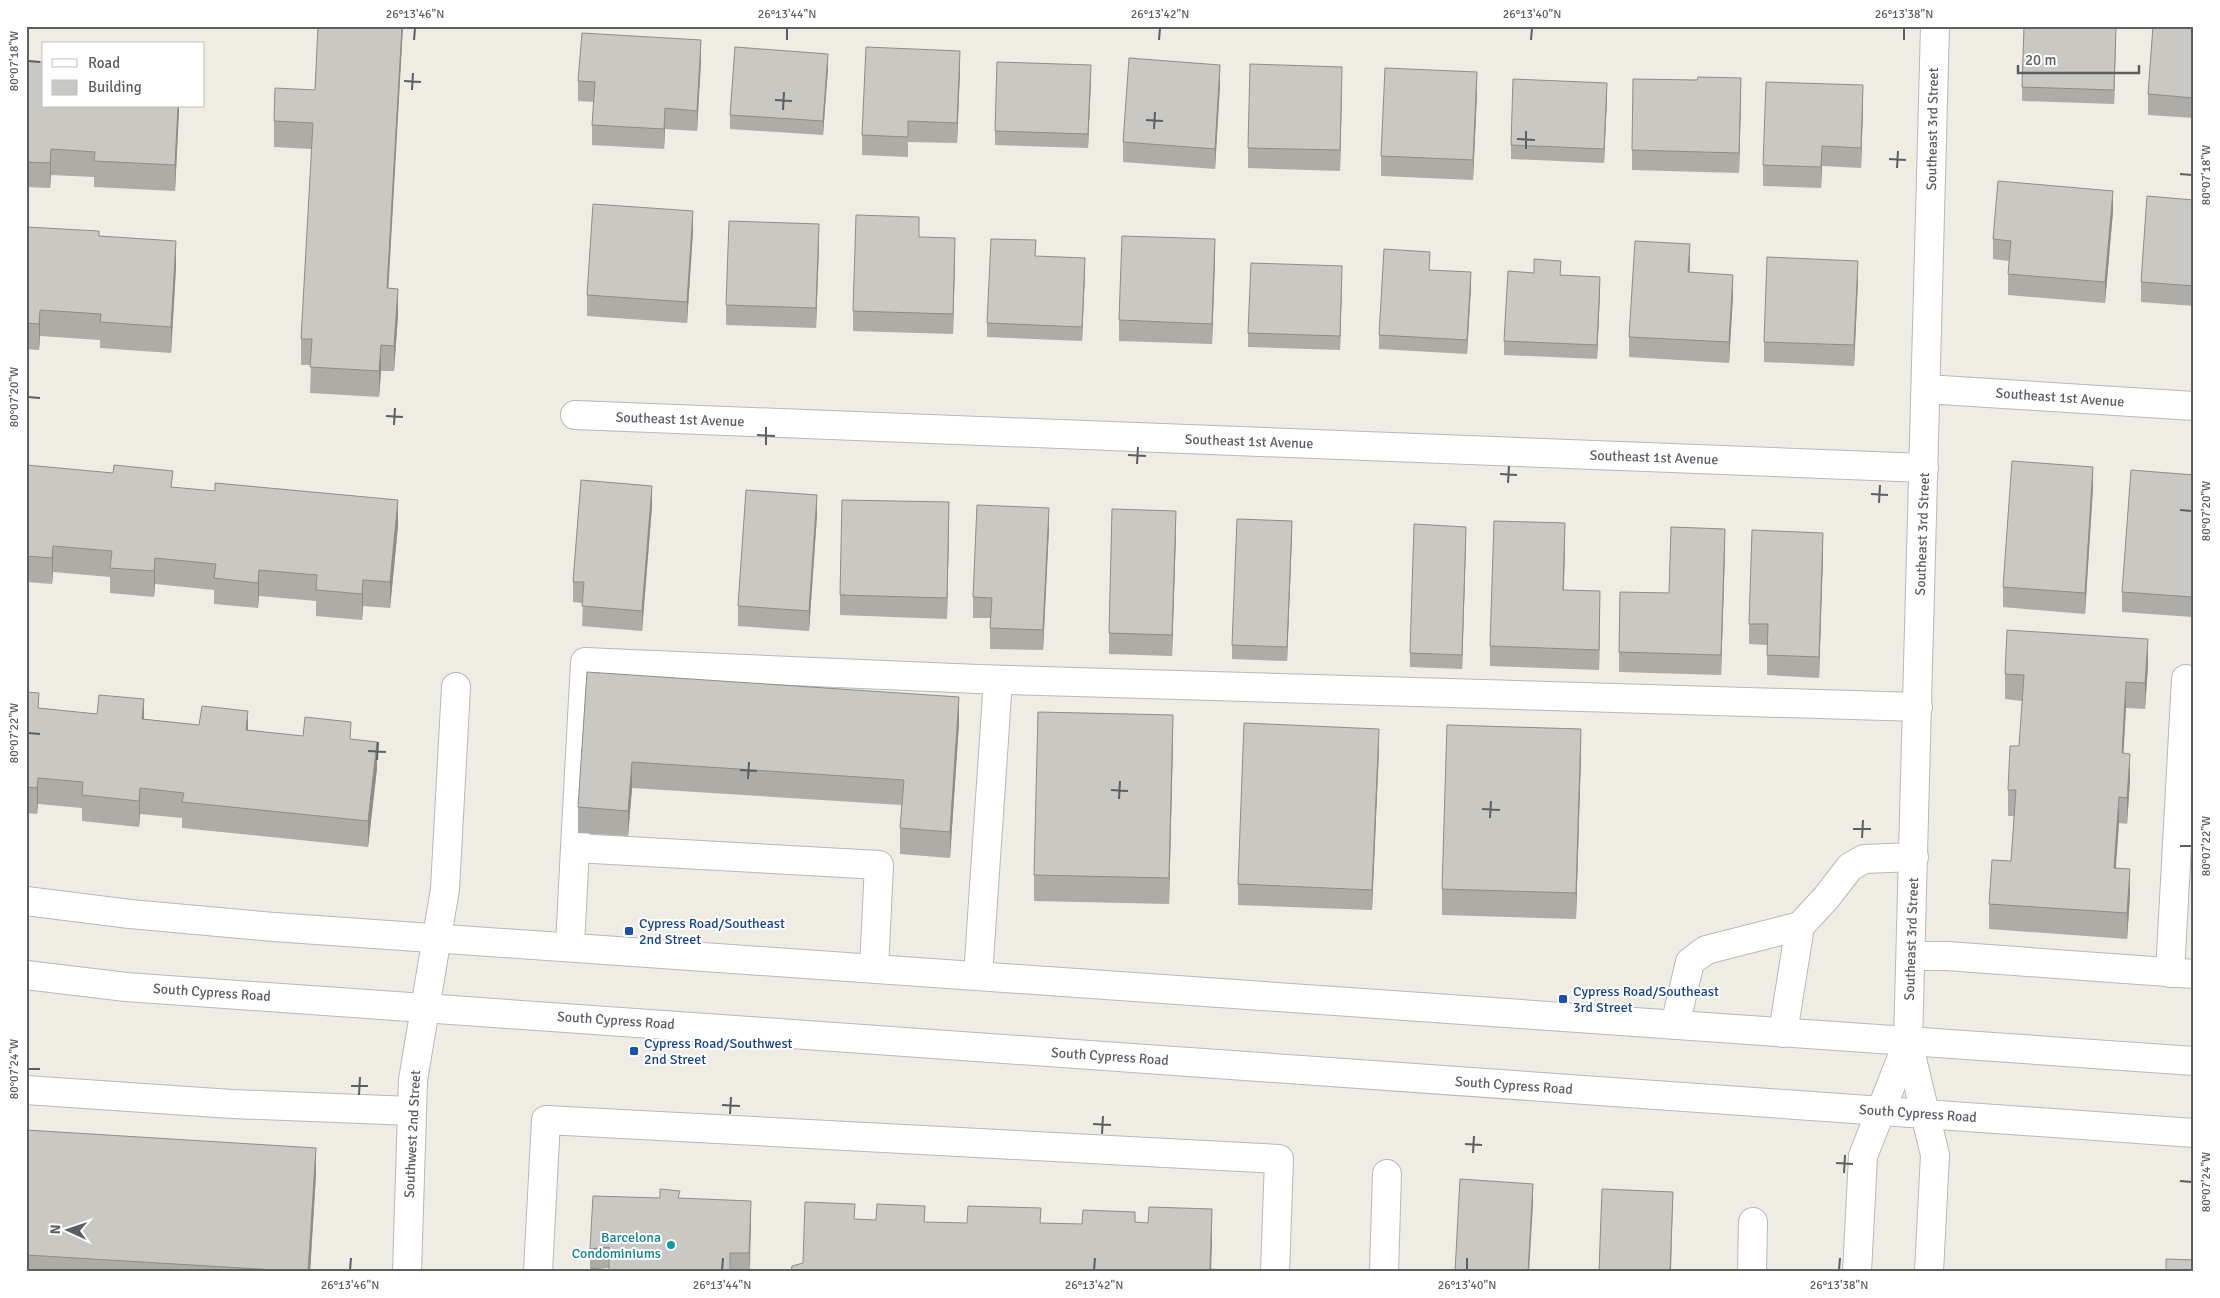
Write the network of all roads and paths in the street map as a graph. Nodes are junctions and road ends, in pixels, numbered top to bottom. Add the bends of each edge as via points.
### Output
1 (1934, 26) edge
2 (1926, 389) junction
3 (2194, 406) edge
4 (575, 415) dead end
5 (1924, 468) junction
6 (2186, 679) dead end
7 (998, 680) junction
8 (456, 687) dead end
9 (1918, 707) junction
10 (575, 848) junction
11 (1914, 857) junction
12 (26, 901) edge
13 (1800, 926) junction
14 (437, 938) junction
15 (570, 946) junction
16 (1911, 956) junction
17 (874, 968) junction
18 (2182, 974) edge
19 (26, 975) edge
20 (978, 976) junction
21 (425, 1006) junction
22 (1675, 1025) junction
23 (1783, 1033) junction
24 (1908, 1042) junction
25 (2194, 1061) edge
26 (26, 1090) edge
27 (1880, 1110) junction
28 (412, 1111) junction
29 (1925, 1114) junction
30 (2194, 1132) edge
31 (1387, 1174) dead end
32 (1753, 1222) dead end
33 (407, 1272) edge
34 (538, 1272) edge
35 (1275, 1272) edge
36 (1384, 1272) edge
37 (1752, 1272) edge
38 (1857, 1272) edge
39 (1929, 1272) edge

1 - 2 street, Southeast 3rd Street
2 - 3 street, Southeast 1st Avenue
2 - 5 street, Southeast 3rd Street
4 - 5 street, Southeast 1st Avenue
5 - 9 street, Southeast 3rd Street
6 - 18 street
7 - 9 street
7 - 10 street via 585,662
7 - 20 street
8 - 14 street via 445,889
9 - 11 street, Southeast 3rd Street
10 - 15 street
10 - 17 street via 880,865
11 - 13 street via 1864,859 1850,867
11 - 16 street, Southeast 3rd Street
12 - 14 street via 274,927
13 - 22 street via 1706,950 1690,962
13 - 23 street
14 - 15 street
14 - 21 street, Southwest 2nd Street
15 - 17 street
16 - 18 street
16 - 24 street, Southeast 3rd Street
17 - 20 street
19 - 21 street, South Cypress Road via 126,986
20 - 22 street
21 - 27 street, South Cypress Road
21 - 28 street, Southwest 2nd Street via 412,1080
22 - 23 street
23 - 24 street
24 - 25 street
24 - 27 street
24 - 29 street
26 - 28 street via 232,1104
27 - 29 street, South Cypress Road
27 - 38 street via 1863,1156
28 - 33 street, Southwest 2nd Street
29 - 30 street, South Cypress Road
29 - 39 street via 1935,1155
31 - 36 street
32 - 37 street
34 - 35 street via 546,1120 1280,1159

